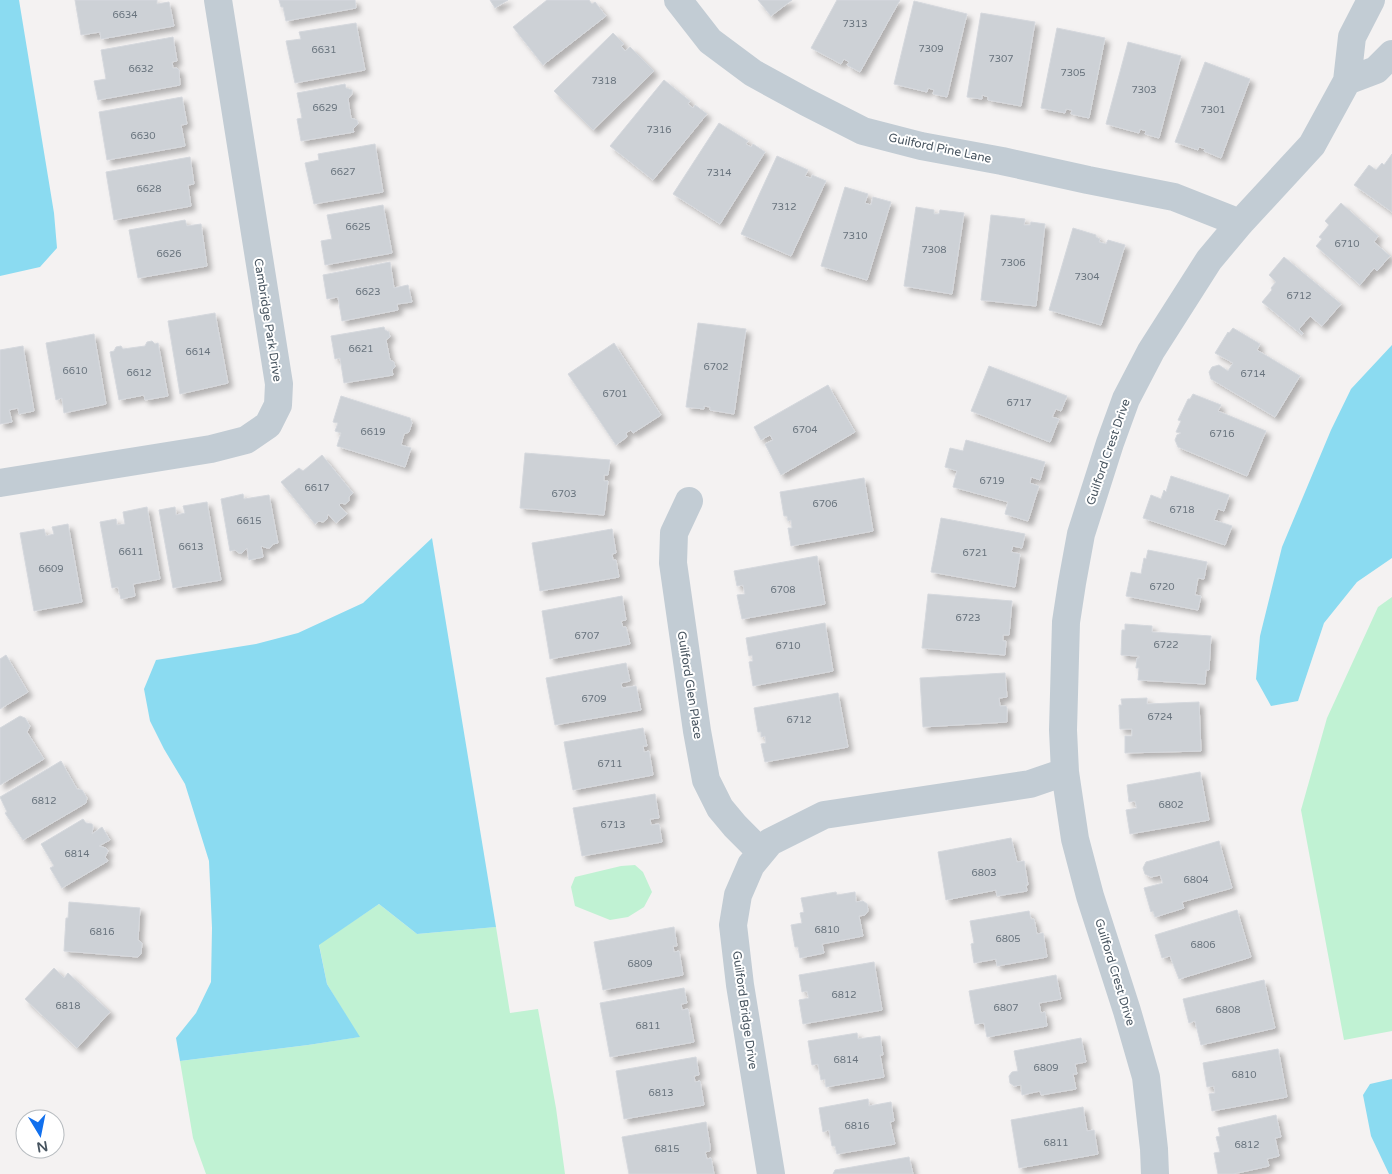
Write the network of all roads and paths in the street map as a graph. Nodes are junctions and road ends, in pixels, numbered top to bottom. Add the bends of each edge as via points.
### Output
1 (218, 0) edge
2 (678, 0) edge
3 (1371, 0) edge
4 (1392, 54) edge
5 (1347, 81) junction
6 (1240, 223) junction
7 (0, 483) edge
8 (689, 501) dead end
9 (1065, 772) junction
10 (761, 852) junction
11 (771, 1174) edge
12 (1154, 1174) edge

1 - 7 street, Cambridge Park Drive via 279,384 278,405 268,424 246,440
2 - 6 street, Guilford Pine Lane via 710,40 753,73 863,131 921,146 1174,197
3 - 5 street, Guilford Crest Drive via 1352,37
4 - 5 street via 1376,70
5 - 6 street, Guilford Crest Drive via 1312,145
6 - 9 street, Guilford Crest Drive via 1209,260 1151,351 1126,399 1094,492 1081,534 1066,622
8 - 10 street, Guilford Glen Place via 674,533 673,563 706,780 720,808
9 - 10 street via 1030,784 824,814 770,842
9 - 12 street, Guilford Crest Drive via 1075,839 1090,896 1146,1077
10 - 11 street, Guilford Bridge Drive via 751,865 738,895 733,925

